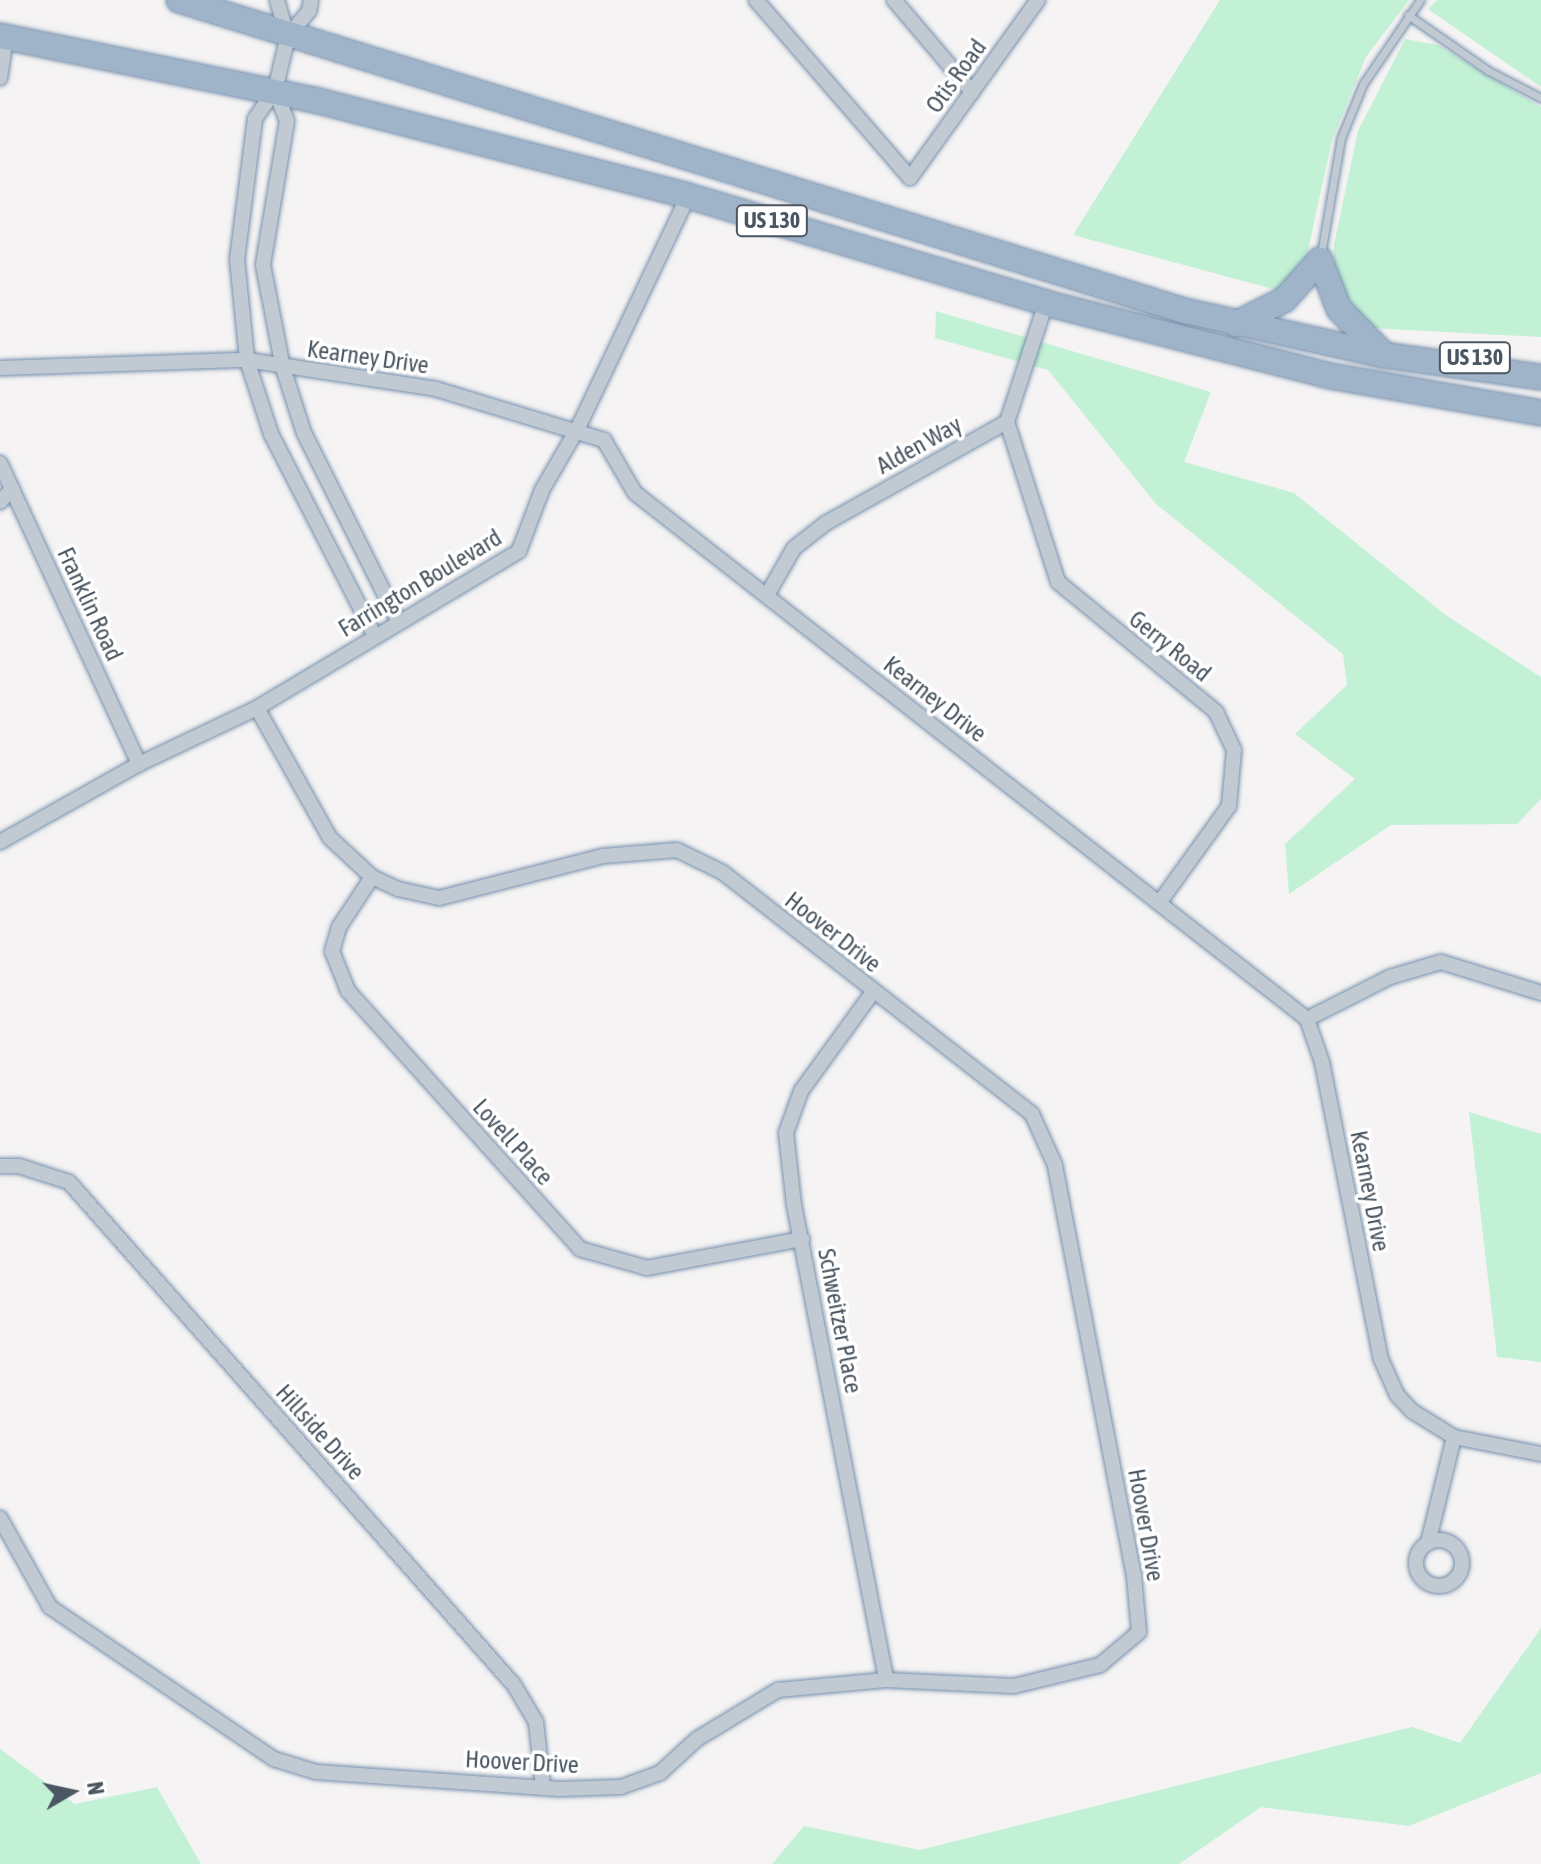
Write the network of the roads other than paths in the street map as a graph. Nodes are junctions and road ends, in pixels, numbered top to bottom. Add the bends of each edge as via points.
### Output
1 (179, 0) edge
2 (277, 0) edge
3 (311, 0) edge
4 (756, 0) edge
5 (894, 0) edge
6 (1038, 0) edge
7 (1420, 0) edge
8 (1408, 15) junction
9 (3, 36) edge
10 (288, 36) junction
11 (0, 78) edge
12 (275, 90) junction
13 (972, 92) junction
14 (1541, 98) edge
15 (688, 196) junction
16 (1320, 260) junction
17 (1046, 303) junction
18 (1236, 324) junction
19 (1396, 357) junction
20 (247, 360) junction
21 (1541, 363) edge
22 (0, 368) edge
23 (283, 368) junction
24 (1541, 377) edge
25 (1541, 413) edge
26 (1007, 422) junction
27 (578, 428) junction
28 (0, 463) edge
29 (12, 489) junction
30 (0, 502) edge
31 (767, 595) junction
32 (399, 623) junction
33 (375, 636) junction
34 (257, 708) junction
35 (139, 764) junction
36 (0, 842) edge
37 (372, 877) junction
38 (1159, 903) junction
39 (873, 992) junction
40 (1541, 993) edge
41 (1307, 1019) junction
42 (0, 1166) edge
43 (802, 1239) junction
44 (1454, 1437) junction
45 (1541, 1454) edge
46 (0, 1518) edge
47 (1428, 1543) dead end
48 (886, 1680) junction
49 (543, 1786) junction

1 - 10 highway, US 130
2 - 10 street
3 - 10 street via 309,11
4 - 13 street, Otis Road via 910,178
5 - 13 street
6 - 13 street, Otis Road
7 - 8 lane
8 - 14 lane via 1489,71
8 - 16 lane via 1363,84 1341,138
9 - 11 street
9 - 12 highway, US 130
10 - 12 street
10 - 18 highway, US 130
12 - 15 highway, US 130
12 - 20 street via 255,119 237,259
12 - 23 street via 287,121 263,265
15 - 17 highway, US 130
15 - 27 street, Farrington Boulevard
16 - 18 highway via 1284,300
16 - 19 highway via 1339,309
17 - 25 highway, US 130 via 1330,376
17 - 26 street
18 - 19 highway, US 130
19 - 21 highway, US 130
19 - 24 highway
20 - 22 street, Kearney Drive
20 - 23 street, Kearney Drive
20 - 33 street via 271,434
23 - 27 street, Kearney Drive via 436,389
23 - 32 street via 304,433
26 - 31 street, Alden Way via 826,523 794,548
26 - 38 street, Gerry Road via 1058,582 1216,712 1234,750 1229,806
27 - 31 street, Kearney Drive via 604,440 635,493
27 - 32 street, Farrington Boulevard via 542,490 519,551
28 - 29 street, Franklin Road
29 - 30 street
29 - 35 street, Franklin Road
31 - 38 street, Kearney Drive
32 - 33 street, Farrington Boulevard
33 - 34 street, Farrington Boulevard
34 - 35 street, Farrington Boulevard
34 - 37 street, Hoover Drive via 330,838
35 - 36 street, Farrington Boulevard
37 - 39 street, Hoover Drive via 439,898 603,856 677,850 722,872
37 - 43 street, Lovell Place via 339,927 332,951 348,991 580,1249 647,1268
38 - 41 street, Kearney Drive
39 - 43 street, Schweitzer Place via 801,1091 786,1133
39 - 48 street, Hoover Drive via 1032,1114 1055,1165 1131,1560 1139,1632 1100,1665 1014,1686
40 - 41 street via 1441,962 1390,977
41 - 44 street, Kearney Drive via 1322,1062 1381,1359 1397,1395
42 - 49 street, Hillside Drive via 19,1166 69,1182 514,1685 536,1722
43 - 48 street, Schweitzer Place
44 - 45 street, Kearney Drive
44 - 47 street
46 - 49 street, Hoover Drive via 50,1607 274,1759 316,1772
48 - 49 street, Hoover Drive via 778,1690 697,1739 660,1773 621,1787

